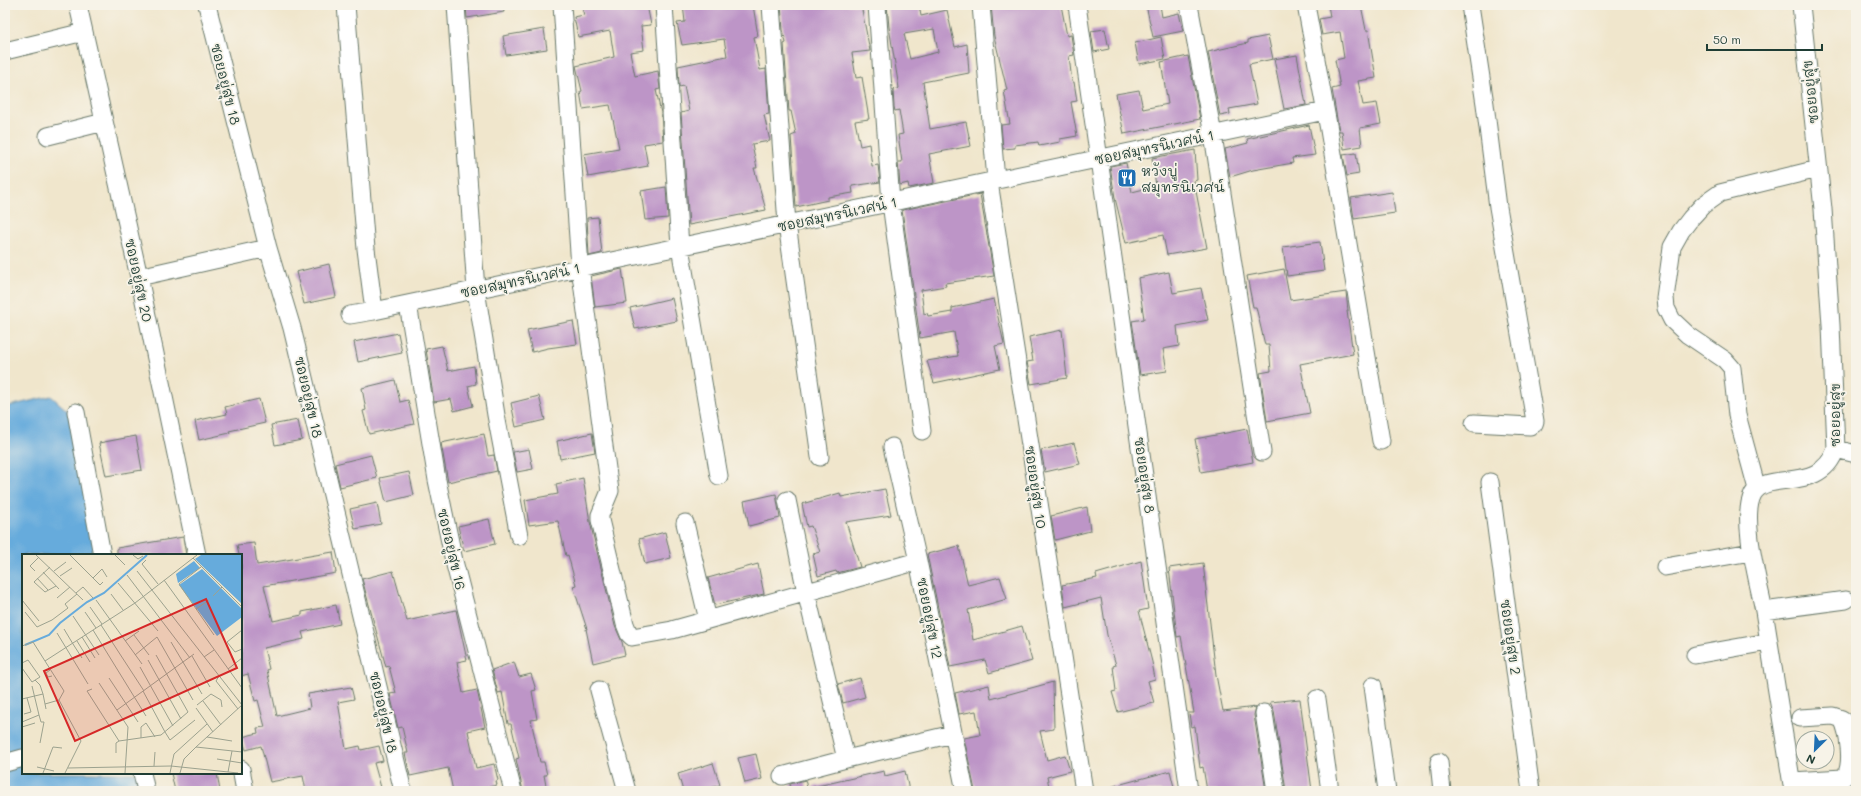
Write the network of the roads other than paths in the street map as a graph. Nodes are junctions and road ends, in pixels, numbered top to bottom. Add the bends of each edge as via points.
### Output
1 (78, 5) edge
2 (206, 5) edge
3 (346, 5) edge
4 (456, 5) edge
5 (562, 5) edge
6 (664, 5) edge
7 (771, 5) edge
8 (877, 5) edge
9 (981, 5) edge
10 (1077, 5) edge
11 (1189, 5) edge
12 (1306, 5) edge
13 (1470, 5) edge
14 (1800, 5) edge
15 (84, 32) junction
16 (5, 51) edge
17 (1325, 112) junction
18 (104, 122) junction
19 (1213, 135) junction
20 (48, 136) dead end
21 (1100, 158) junction
22 (1818, 169) junction
23 (992, 181) junction
24 (891, 202) junction
25 (788, 224) junction
26 (680, 247) junction
27 (268, 248) junction
28 (580, 268) junction
29 (139, 277) junction
30 (476, 290) junction
31 (408, 304) junction
32 (374, 311) junction
33 (350, 315) dead end
34 (76, 412) dead end
35 (1474, 423) dead end
36 (922, 431) dead end
37 (1381, 442) dead end
38 (892, 447) dead end
39 (1836, 449) junction
40 (1262, 452) dead end
41 (1856, 454) edge
42 (820, 457) dead end
43 (719, 476) dead end
44 (1490, 482) dead end
45 (1757, 489) junction
46 (787, 500) dead end
47 (684, 523) dead end
48 (520, 536) dead end
49 (1751, 552) junction
50 (102, 554) edge
51 (197, 554) edge
52 (918, 561) junction
53 (1665, 567) dead end
54 (806, 592) junction
55 (1846, 600) dead end
56 (1764, 611) junction
57 (708, 620) junction
58 (1768, 642) junction
59 (1695, 655) dead end
60 (1374, 686) dead end
61 (599, 690) dead end
62 (1317, 699) dead end
63 (1264, 713) dead end
64 (1800, 718) dead end
65 (953, 734) junction
66 (22, 758) edge
67 (846, 759) junction
68 (1439, 762) dead end
69 (5, 763) edge
70 (142, 774) edge
71 (242, 774) edge
72 (782, 776) dead end
73 (1792, 786) edge
74 (146, 791) edge
75 (245, 791) edge
76 (403, 791) edge
77 (513, 791) edge
78 (627, 791) edge
79 (965, 791) edge
80 (1084, 791) edge
81 (1189, 791) edge
82 (1276, 791) edge
83 (1330, 791) edge
84 (1387, 791) edge
85 (1442, 791) edge
86 (1531, 791) edge

1 - 15 street, ซอยอยู่สุข 20
2 - 27 street, ซอยอยู่สุข 18
3 - 32 street
4 - 30 street
5 - 28 street
6 - 26 street
7 - 25 street
8 - 24 street
9 - 23 street, ซอยอยู่สุข 10
10 - 21 street, ซอยอยู่สุข 8
11 - 19 street
12 - 17 street
13 - 35 street via 1498,207 1535,421 1530,426
14 - 22 street, ซอยอยู่สุข
15 - 16 street
15 - 18 street, ซอยอยู่สุข 20
17 - 19 street, ซอยสมุทรนิเวศน์ 1
17 - 37 street
18 - 20 street
18 - 29 street, ซอยอยู่สุข 20
19 - 21 street, ซอยสมุทรนิเวศน์ 1
19 - 40 street
21 - 23 street, ซอยสมุทรนิเวศน์ 1
21 - 81 street, ซอยอยู่สุข 8
22 - 39 street, ซอยอยู่สุข via 1831,325
22 - 45 street via 1720,193 1703,205 1691,218 1672,248 1666,308 1672,320 1732,368 1737,415
23 - 24 street, ซอยสมุทรนิเวศน์ 1
23 - 80 street, ซอยอยู่สุข 10
24 - 25 street, ซอยสมุทรนิเวศน์ 1
24 - 36 street
25 - 26 street, ซอยสมุทรนิเวศน์ 1
25 - 42 street
26 - 28 street, ซอยสมุทรนิเวศน์ 1
26 - 43 street
27 - 29 street
27 - 76 street, ซอยอยู่สุข 18 via 292,328
28 - 30 street, ซอยสมุทรนิเวศน์ 1
28 - 57 street via 610,491 600,520 625,624 632,637 646,636
29 - 51 street, ซอยอยู่สุข 20
30 - 31 street, ซอยสมุทรนิเวศน์ 1
30 - 48 street via 496,415
31 - 32 street, ซอยสมุทรนิเวศน์ 1
31 - 77 street, ซอยอยู่สุข 16 via 449,539
32 - 33 street, ซอยสมุทรนิเวศน์ 1
34 - 50 street
38 - 52 street, ซอยอยู่สุข 12
39 - 41 street
39 - 45 street, ซอยอยู่สุข via 1832,458 1817,474
44 - 86 street, ซอยอยู่สุข 2
45 - 49 street via 1750,507
46 - 54 street
47 - 57 street
49 - 53 street
49 - 56 street
52 - 54 street
52 - 65 street, ซอยอยู่สุข 12
54 - 57 street
54 - 67 street
55 - 56 street
56 - 58 street
58 - 59 street
58 - 73 street
60 - 84 street
61 - 78 street
62 - 83 street
63 - 82 street
64 - 73 street via 1833,716 1842,719 1846,726 1848,772 1843,778
65 - 67 street
65 - 79 street, ซอยอยู่สุข 12
66 - 69 street
67 - 72 street
68 - 85 street
70 - 74 street
71 - 75 street

